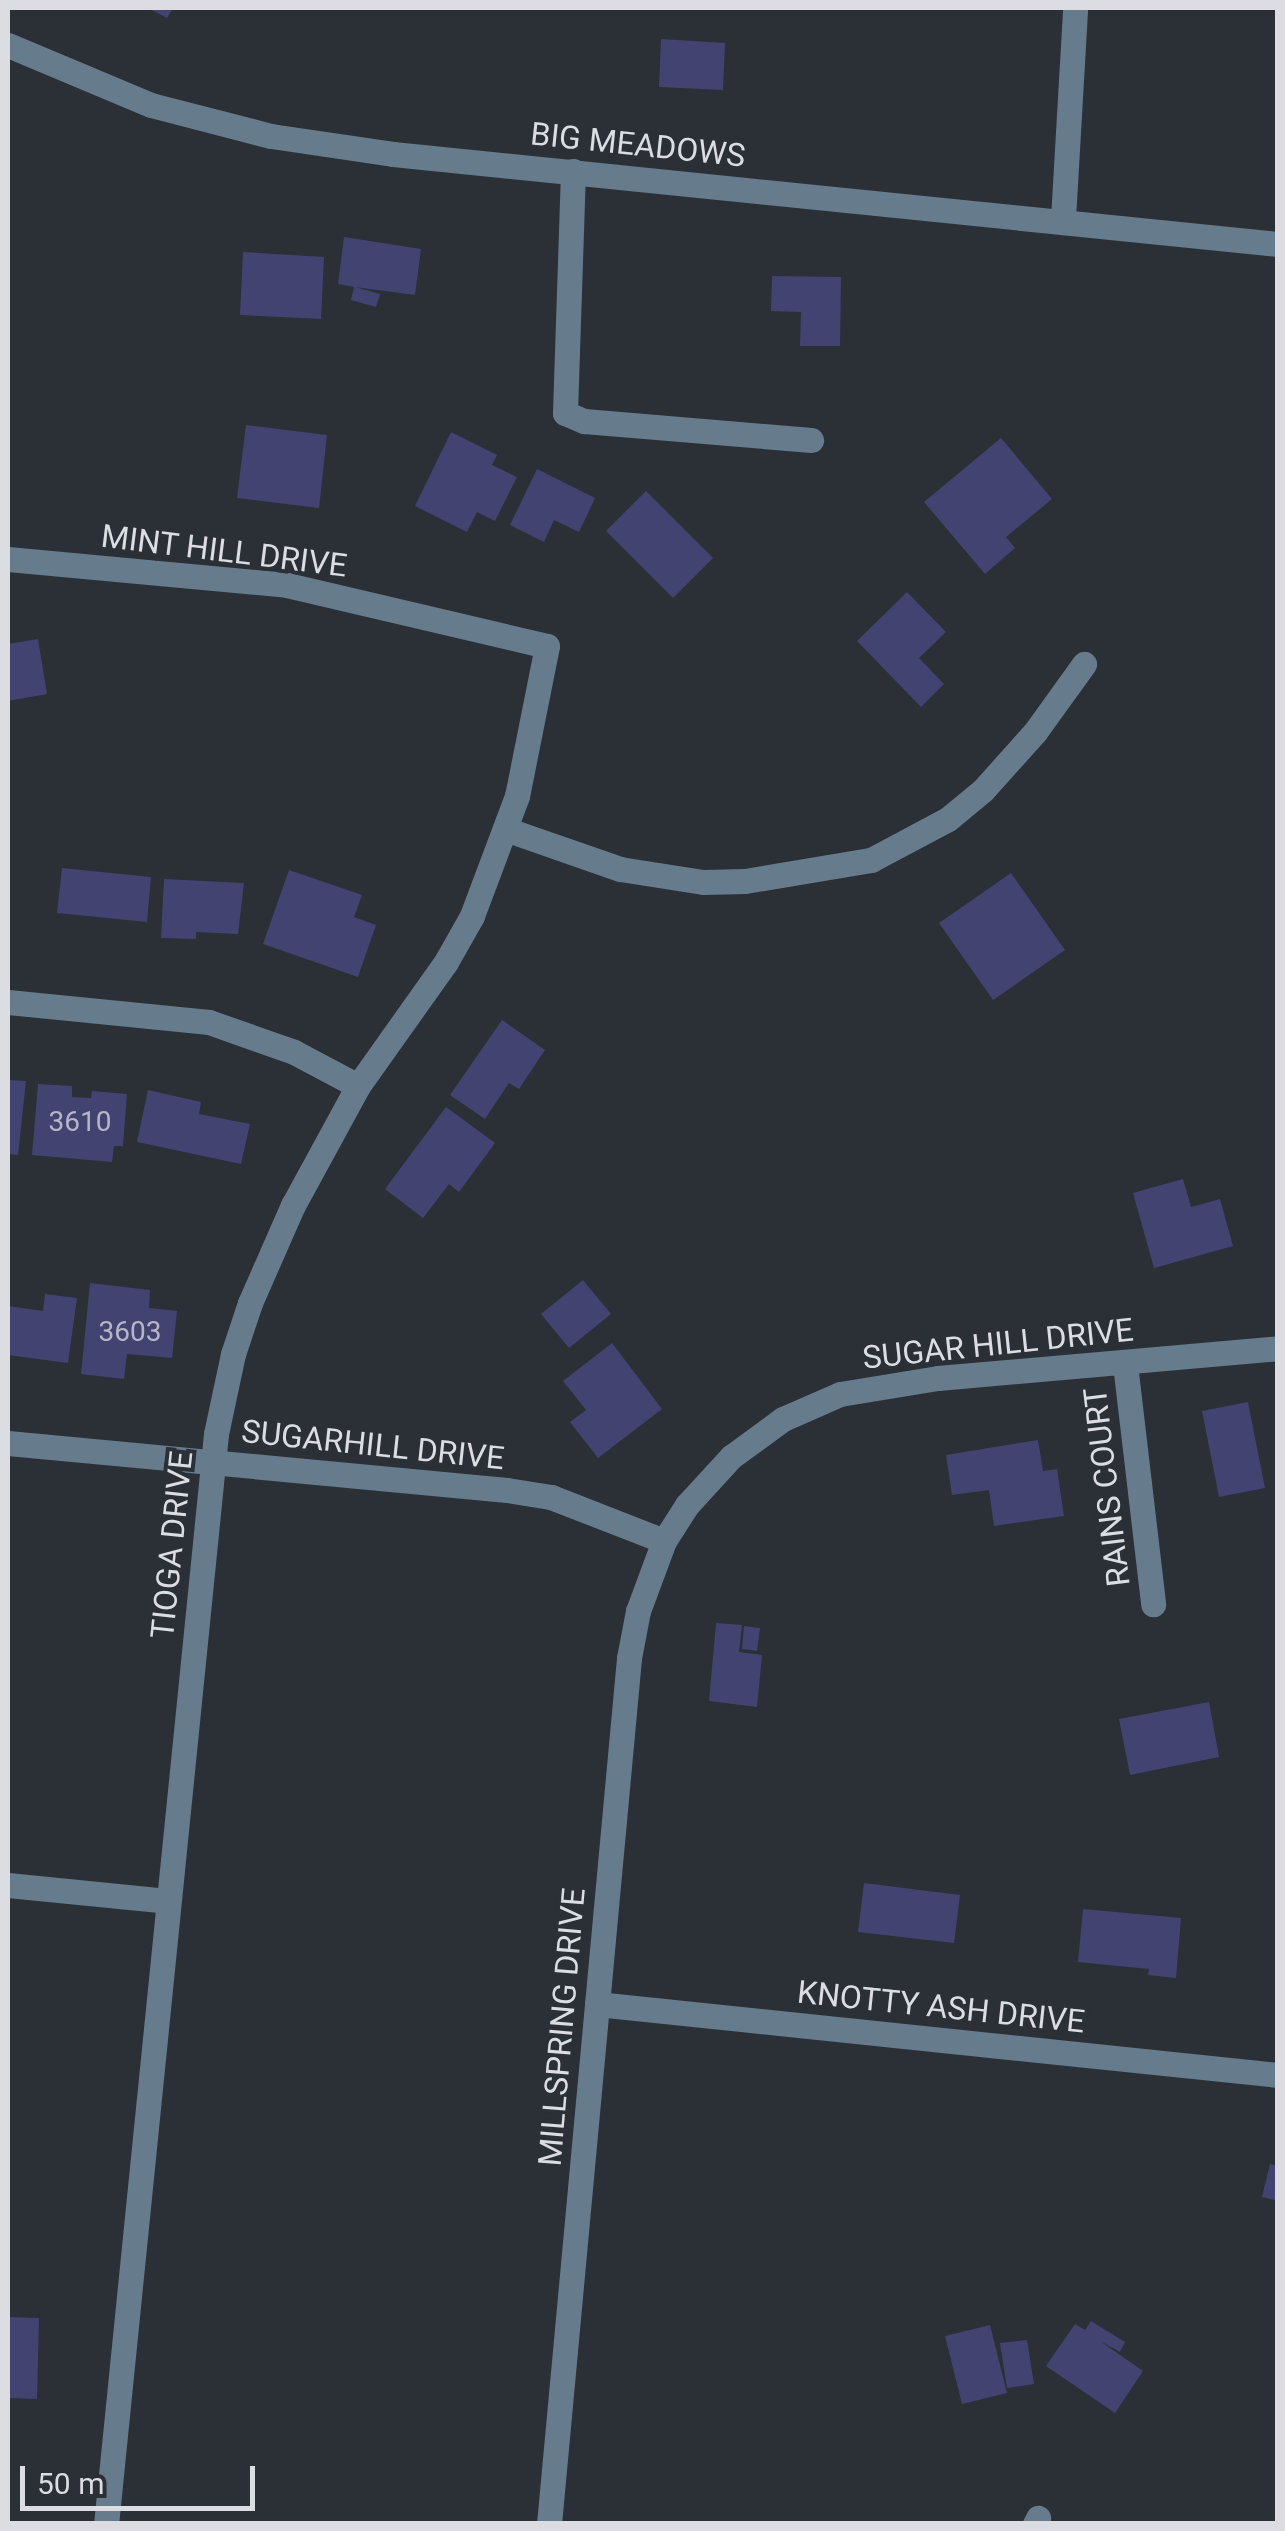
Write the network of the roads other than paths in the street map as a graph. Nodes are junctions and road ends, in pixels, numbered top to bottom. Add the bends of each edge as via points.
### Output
1 (1075, 8) edge
2 (8, 45) edge
3 (573, 171) junction
4 (1063, 219) junction
5 (1278, 244) edge
6 (810, 440) dead end
7 (8, 559) edge
8 (547, 646) joint
9 (1084, 664) dead end
10 (508, 830) junction
11 (8, 1002) edge
12 (358, 1086) junction
13 (1278, 1348) edge
14 (1125, 1364) junction
15 (8, 1443) edge
16 (213, 1462) junction
17 (664, 1541) junction
18 (1153, 1604) dead end
19 (8, 1885) edge
20 (168, 1901) junction
21 (597, 2004) junction
22 (1278, 2075) edge
23 (106, 2524) edge
24 (549, 2524) edge

1 - 4 street
2 - 3 street, BIG MEADOWS via 150,105 271,136
3 - 4 street, BIG MEADOWS
3 - 6 street via 565,413 584,421
4 - 5 street, BIG MEADOWS
7 - 8 street, MINT HILL DRIVE via 287,585
8 - 10 street, TIOGA DRIVE
9 - 10 street via 983,790 935,827 871,860 746,882 703,882 620,869
10 - 12 street, TIOGA DRIVE via 446,962
11 - 12 street via 209,1022 294,1052
12 - 16 street, TIOGA DRIVE via 293,1205 250,1303
13 - 14 street, SUGAR HILL DRIVE
14 - 17 street, SUGAR HILL DRIVE via 872,1387 812,1405 730,1457
14 - 18 street, RAINS COURT
15 - 16 street, SUGARHILL DRIVE
16 - 17 street, SUGARHILL DRIVE via 551,1497
16 - 20 street, TIOGA DRIVE
17 - 21 street, MILLSPRING DRIVE via 629,1658
19 - 20 street
20 - 23 street, TIOGA DRIVE
21 - 22 street, KNOTTY ASH DRIVE
21 - 24 street, MILLSPRING DRIVE

